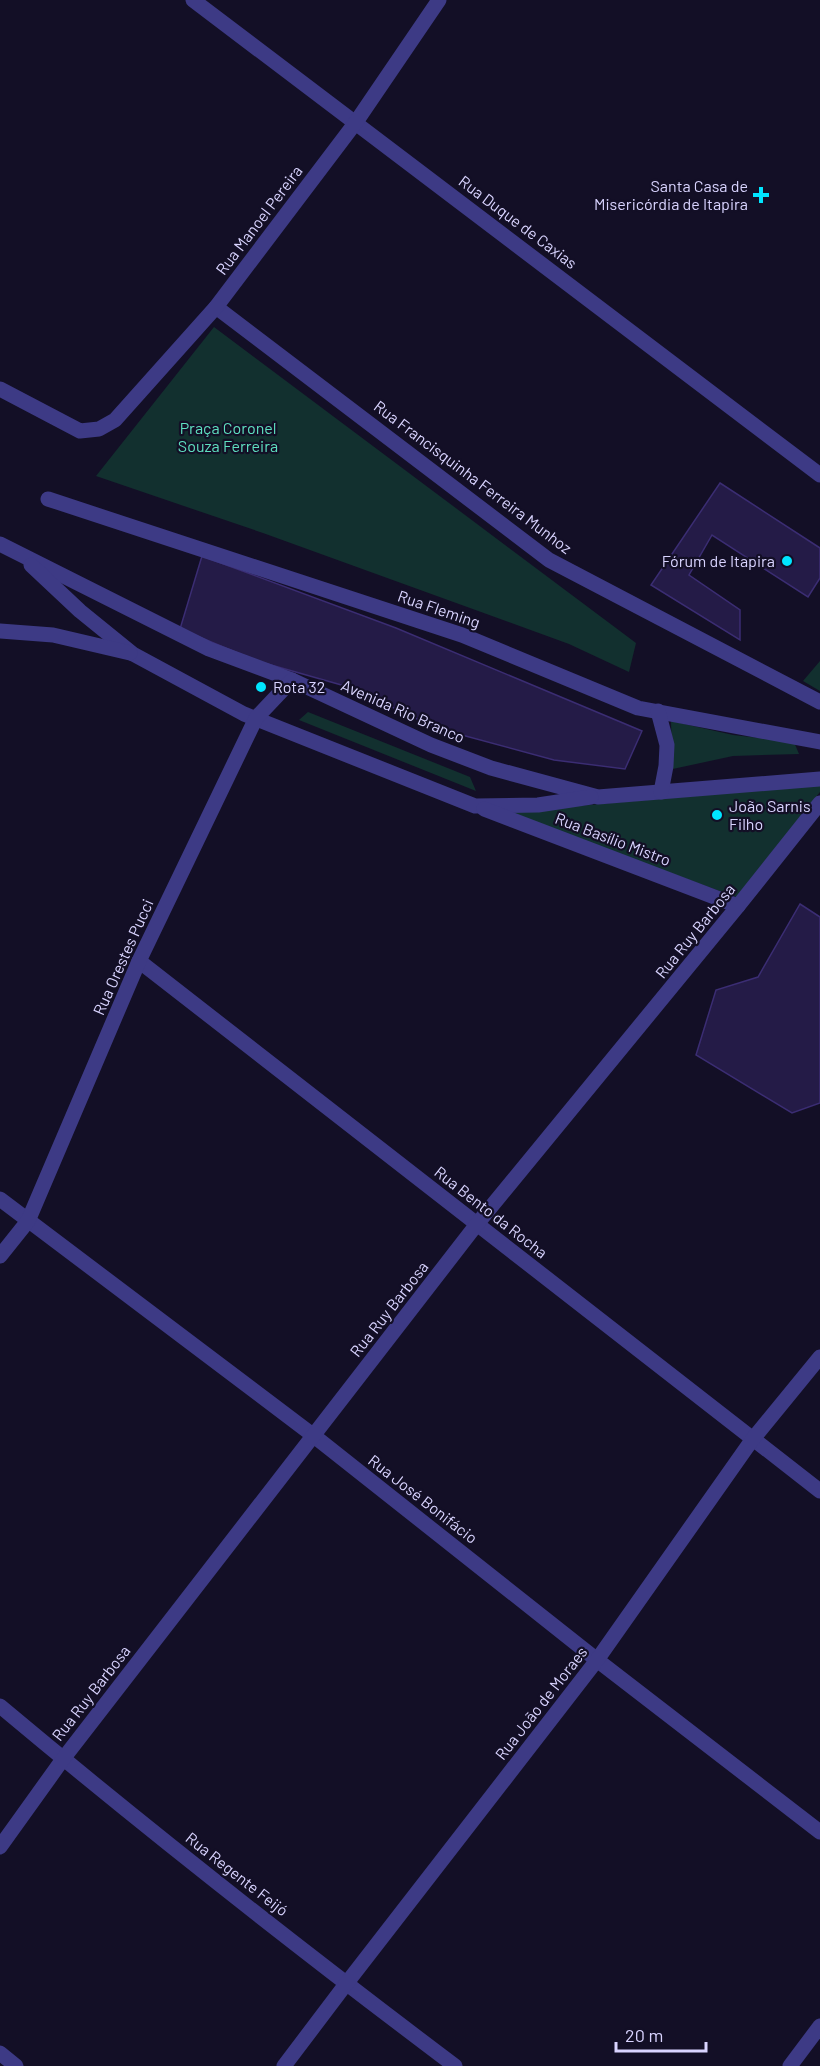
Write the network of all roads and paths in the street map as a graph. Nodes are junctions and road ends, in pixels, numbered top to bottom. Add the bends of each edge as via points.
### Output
1 (193, 0) edge
2 (439, 0) edge
3 (356, 122) junction
4 (216, 307) junction
5 (0, 389) edge
6 (820, 475) edge
7 (48, 499) dead end
8 (0, 544) edge
9 (17, 553) junction
10 (0, 631) edge
11 (134, 654) junction
12 (292, 680) junction
13 (820, 702) edge
14 (658, 711) junction
15 (256, 718) junction
16 (820, 742) edge
17 (820, 779) edge
18 (661, 792) junction
19 (598, 797) junction
20 (820, 803) edge
21 (475, 806) junction
22 (738, 906) junction
23 (139, 961) junction
24 (0, 1199) edge
25 (28, 1221) junction
26 (477, 1224) junction
27 (0, 1256) edge
28 (820, 1357) edge
29 (314, 1436) junction
30 (752, 1440) junction
31 (820, 1491) edge
32 (597, 1660) junction
33 (0, 1706) edge
34 (63, 1759) junction
35 (820, 1832) edge
36 (0, 1847) edge
37 (346, 1983) junction
38 (820, 2026) edge
39 (0, 2053) edge
40 (16, 2066) edge
41 (284, 2066) edge
42 (455, 2066) edge
43 (790, 2066) edge

1 - 3 street, Rua Duque de Caxias
2 - 3 street, Rua Manoel Pereira
3 - 4 street, Rua Manoel Pereira
3 - 6 street, Rua Duque de Caxias
4 - 5 street, Rua Manoel Pereira via 115,420 99,429 80,431
4 - 13 street, Rua Francisquinha Ferreira Munhoz via 549,560
7 - 14 street, Rua Fleming via 462,635 639,708
8 - 9 street, Avenida Rio Branco
9 - 11 street
9 - 12 street, Avenida Rio Branco via 209,649
10 - 11 street via 53,635
11 - 15 street, Rua Basílio Mistro
12 - 15 street, Rua Orestes Pucci
12 - 19 street, Avenida Rio Branco via 431,746 491,768
14 - 16 street, Rua Fleming
14 - 18 street via 667,745
15 - 21 street, Rua Basílio Mistro
15 - 23 street, Rua Orestes Pucci
17 - 18 street, Avenida Rio Branco
18 - 19 street, Avenida Rio Branco
19 - 21 street via 538,805
20 - 22 street, Rua Ruy Barbosa
21 - 22 street, Rua Basílio Mistro
22 - 26 street, Rua Ruy Barbosa
23 - 25 street, Rua Orestes Pucci
23 - 26 street, Rua Bento da Rocha
24 - 25 street, Rua José Bonifácio
25 - 27 street, Rua Orestes Pucci
25 - 29 street, Rua José Bonifácio
26 - 29 street, Rua Ruy Barbosa
26 - 30 street, Rua Bento da Rocha
28 - 30 street, Rua João de Moraes
29 - 32 street, Rua José Bonifácio
29 - 34 street, Rua Ruy Barbosa
30 - 31 street, Rua Bento da Rocha
30 - 32 street, Rua João de Moraes
32 - 35 street, Rua José Bonifácio
32 - 37 street, Rua João de Moraes
33 - 34 street, Rua Regente Feijó
34 - 36 street, Rua Ruy Barbosa
34 - 37 street, Rua Regente Feijó
37 - 41 street, Rua João de Moraes
37 - 42 street, Rua Regente Feijó
38 - 43 street
39 - 40 street

